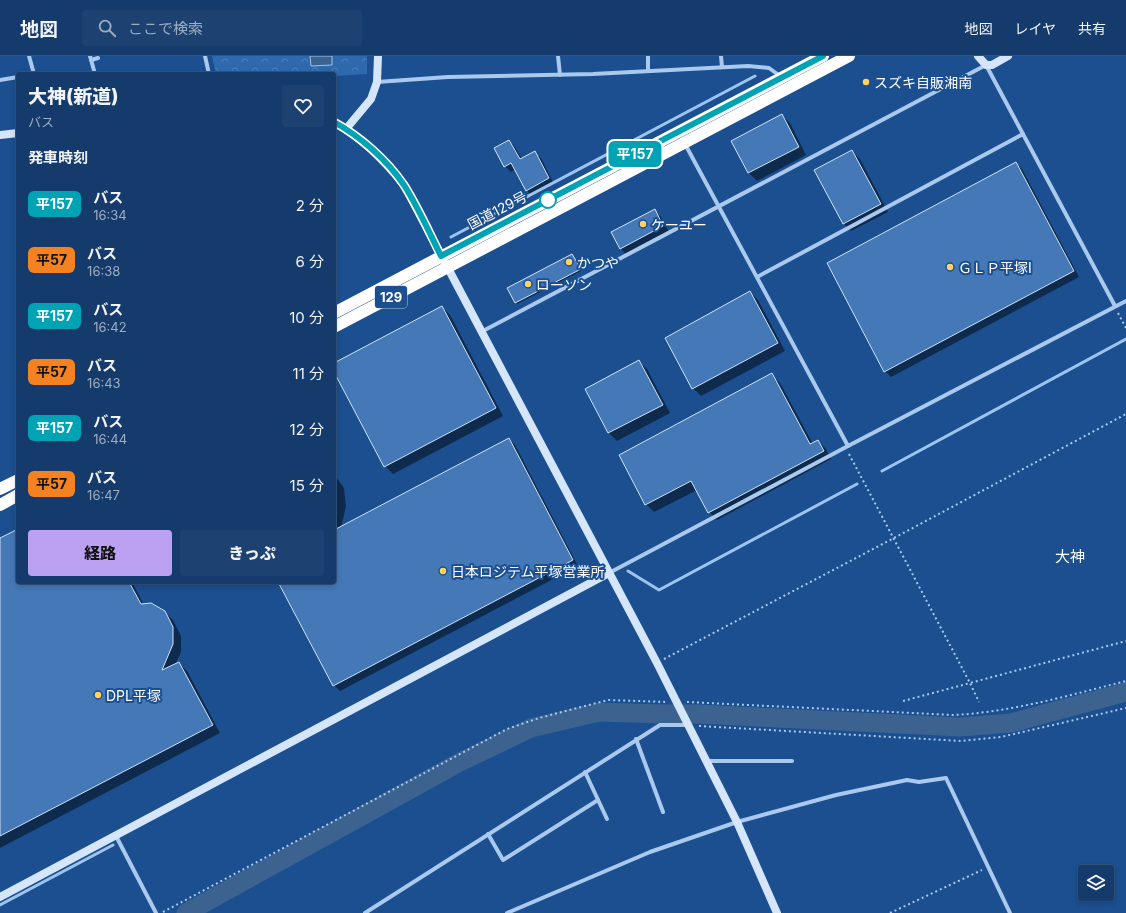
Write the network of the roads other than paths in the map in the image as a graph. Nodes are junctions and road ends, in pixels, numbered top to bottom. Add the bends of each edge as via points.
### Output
1 (29, 56) edge
2 (205, 56) edge
3 (378, 56) edge
4 (558, 56) edge
5 (648, 56) edge
6 (721, 56) edge
7 (823, 56) edge
8 (849, 56) edge
9 (978, 56) edge
10 (1008, 56) edge
11 (90, 58) edge
12 (98, 58) dead end
13 (986, 65) junction
14 (722, 67) junction
15 (648, 71) junction
16 (32, 72) edge
17 (94, 72) edge
18 (209, 72) edge
19 (560, 75) junction
20 (16, 77) edge
21 (782, 78) junction
22 (0, 80) edge
23 (378, 82) junction
24 (336, 123) edge
25 (346, 129) junction
26 (16, 134) edge
27 (1023, 134) junction
28 (0, 135) edge
29 (684, 143) junction
30 (719, 206) junction
31 (441, 256) junction
32 (447, 267) junction
33 (757, 277) junction
34 (1126, 301) edge
35 (1115, 306) junction
36 (336, 312) edge
37 (336, 326) edge
38 (481, 332) junction
39 (847, 447) junction
40 (16, 481) edge
41 (0, 489) edge
42 (16, 496) edge
43 (0, 505) edge
44 (609, 574) junction
45 (687, 724) junction
46 (636, 739) junction
47 (706, 761) junction
48 (792, 761) dead end
49 (585, 772) junction
50 (598, 800) junction
51 (663, 812) dead end
52 (607, 819) dead end
53 (737, 822) junction
54 (488, 834) junction
55 (116, 836) junction
56 (0, 897) edge
57 (156, 913) edge
58 (365, 913) edge
59 (507, 913) edge
60 (777, 913) edge
61 (1010, 913) edge

1 - 16 street
2 - 18 street
3 - 23 street
4 - 19 street
5 - 15 street
6 - 14 street
7 - 21 highway, 国道129号 / 129
8 - 29 highway, 国道129号 / 129
9 - 13 street
10 - 13 street via 992,65
11 - 12 street
11 - 17 street
13 - 27 street
13 - 30 street
14 - 15 street
14 - 21 street via 769,68
15 - 19 street
19 - 23 street
20 - 22 street
21 - 31 highway, 国道129号 / 129
23 - 25 street via 371,99
24 - 25 street
25 - 31 street via 370,148 404,185
26 - 28 street
27 - 33 street
27 - 35 street
29 - 30 street
29 - 32 highway, 国道129号 / 129
30 - 33 street
30 - 38 street
31 - 32 street
31 - 36 highway, 国道129号 / 129
32 - 37 highway, 国道129号 / 129
32 - 38 street
33 - 39 street
34 - 35 street
35 - 39 street
38 - 44 street
39 - 44 street
40 - 41 highway
42 - 43 highway
44 - 45 street
44 - 55 street
45 - 46 street via 660,725
45 - 47 street
46 - 49 street
46 - 51 street
47 - 48 street
47 - 53 street
49 - 50 street
49 - 54 street
50 - 52 street
50 - 54 street via 503,860
53 - 59 street via 650,852
53 - 60 street
53 - 61 street via 836,795 907,780 919,782 946,778
54 - 58 street
55 - 56 street
55 - 57 street

